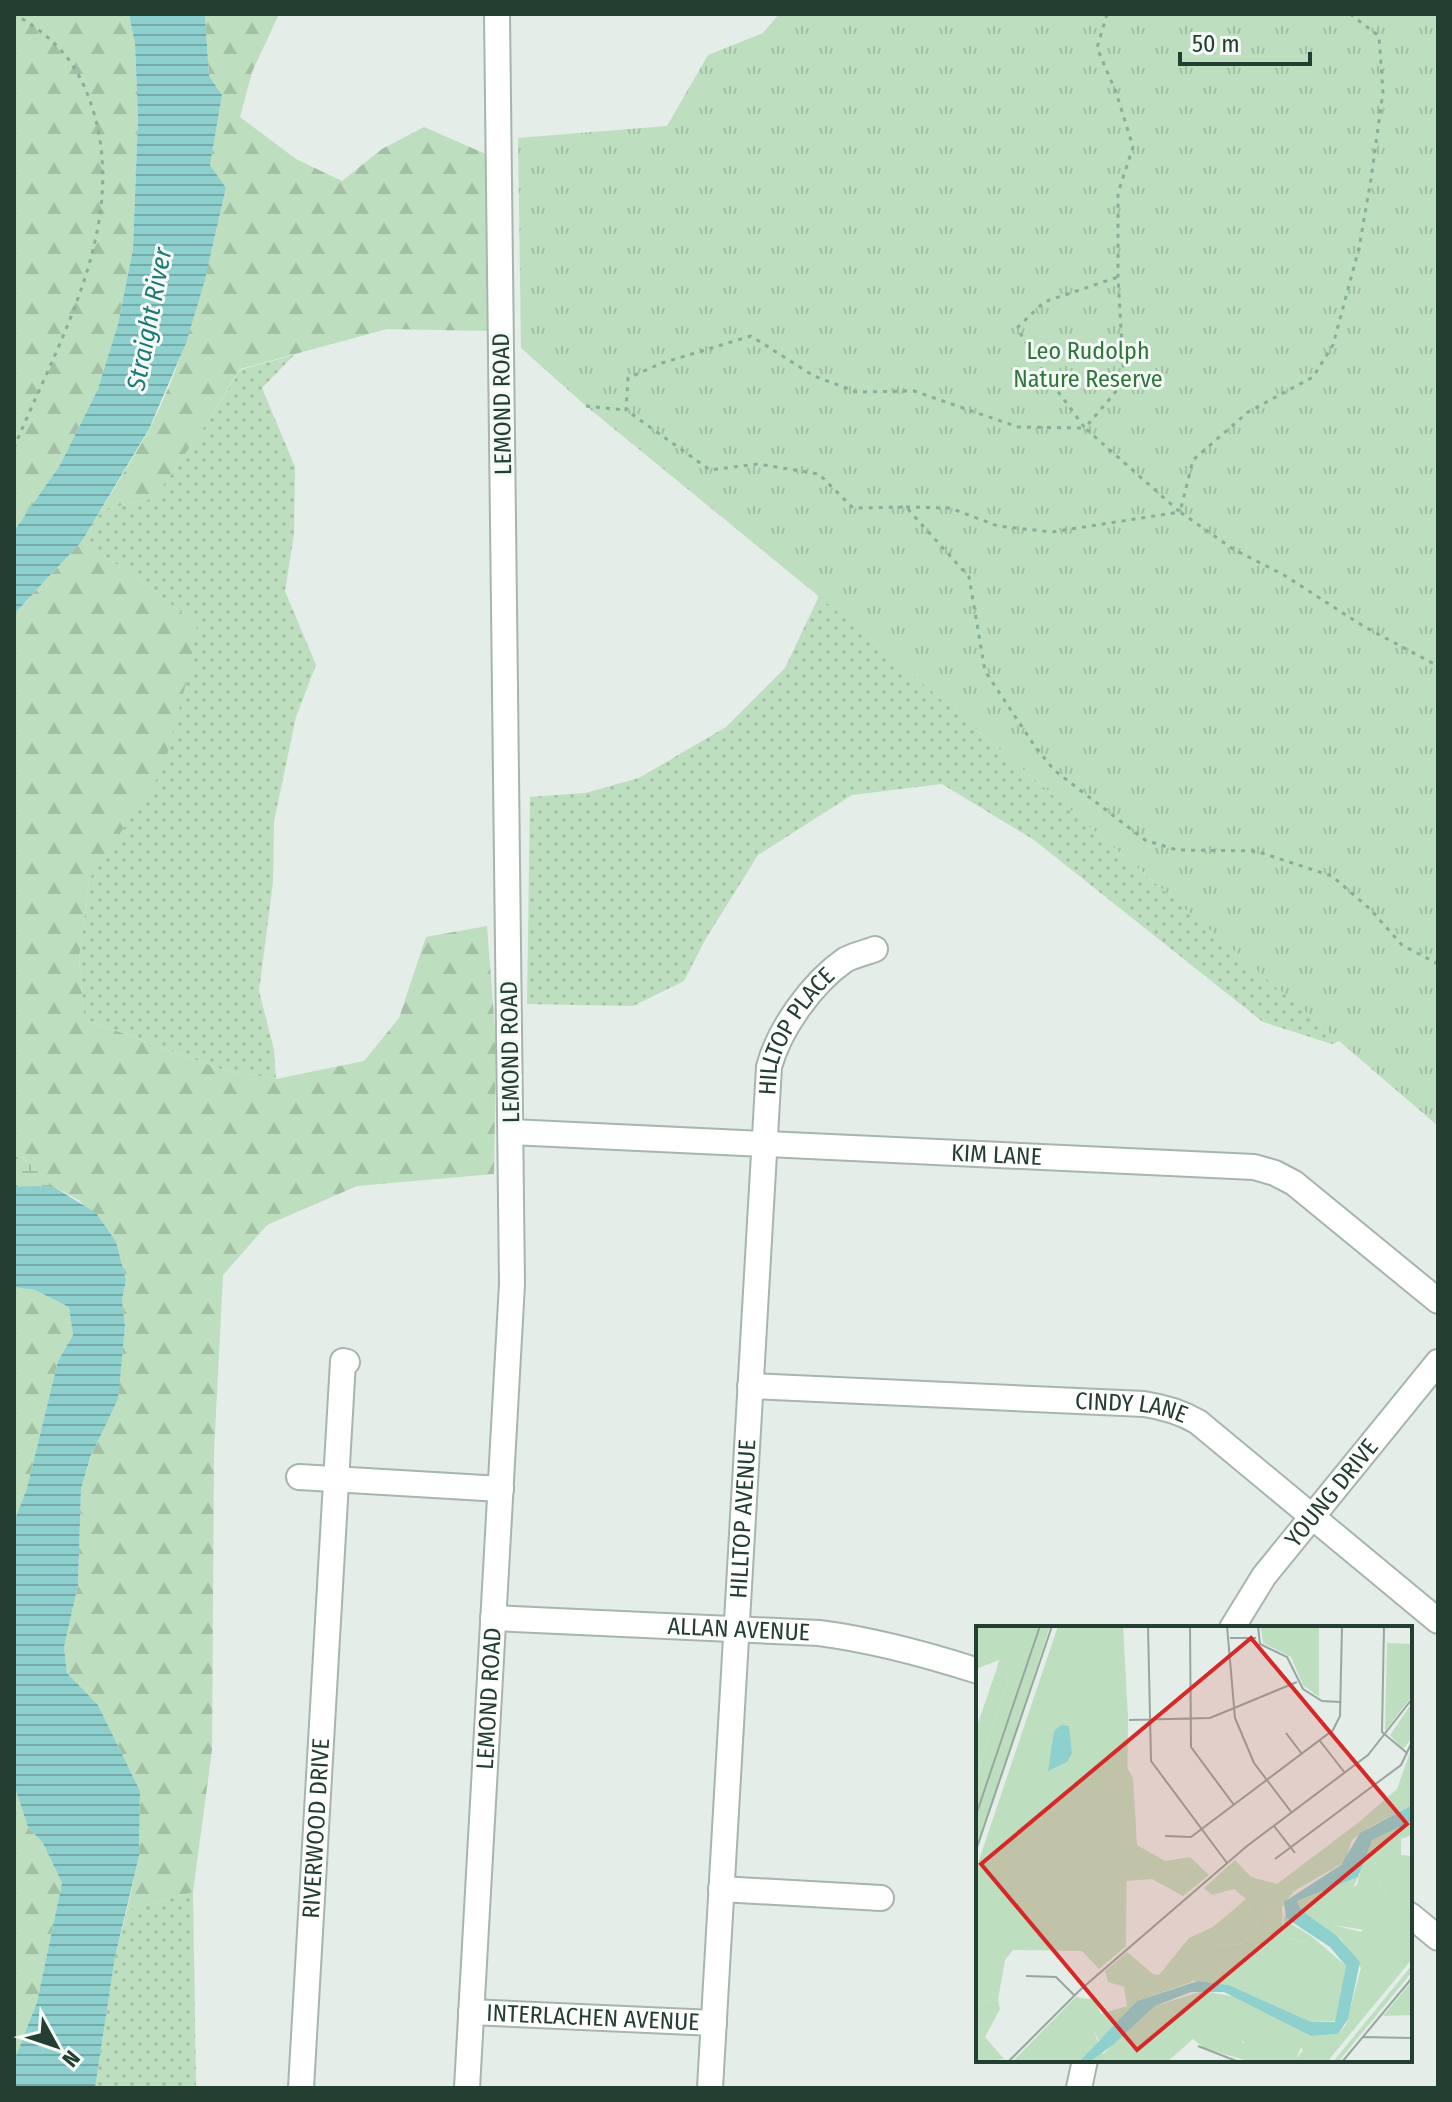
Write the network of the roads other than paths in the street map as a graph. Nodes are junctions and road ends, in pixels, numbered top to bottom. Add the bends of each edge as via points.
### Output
1 (497, 14) edge
2 (875, 949) dead end
3 (511, 1132) junction
4 (764, 1143) junction
5 (1438, 1301) edge
6 (347, 1362) dead end
7 (1438, 1362) edge
8 (750, 1386) junction
9 (299, 1477) dead end
10 (336, 1479) junction
11 (501, 1489) junction
12 (1312, 1516) junction
13 (493, 1618) junction
14 (1438, 1621) edge
15 (1233, 1626) edge
16 (736, 1629) junction
17 (976, 1670) edge
18 (721, 1889) junction
19 (881, 1898) dead end
20 (1412, 1917) edge
21 (1438, 1938) edge
22 (471, 2012) junction
23 (714, 2023) junction
24 (1085, 2062) edge
25 (301, 2088) edge
26 (467, 2088) edge
27 (710, 2088) edge
28 (1079, 2088) edge

1 - 3 street, LEMOND ROAD
2 - 4 street, HILLTOP PLACE via 848,958 826,976 785,1026 769,1067
3 - 4 street, KIM LANE
3 - 11 street, LEMOND ROAD via 512,1284
4 - 5 street, KIM LANE via 1254,1167 1294,1183
4 - 8 street, HILLTOP AVENUE
6 - 10 street, RIVERWOOD DRIVE via 343,1361
7 - 12 street, YOUNG DRIVE
8 - 12 street, CINDY LANE via 1162,1407 1198,1422
8 - 16 street, HILLTOP AVENUE
9 - 10 street
10 - 11 street
10 - 25 street, RIVERWOOD DRIVE
11 - 13 street, LEMOND ROAD
12 - 14 street, CINDY LANE
12 - 15 street, YOUNG DRIVE via 1264,1576
13 - 16 street, ALLAN AVENUE
13 - 22 street, LEMOND ROAD
16 - 17 street, ALLAN AVENUE via 866,1639
16 - 18 street, HILLTOP AVENUE
18 - 19 street
18 - 23 street, HILLTOP AVENUE
20 - 21 street
22 - 23 street, INTERLACHEN AVENUE
22 - 26 street, LEMOND ROAD
23 - 27 street, HILLTOP AVENUE
24 - 28 street

